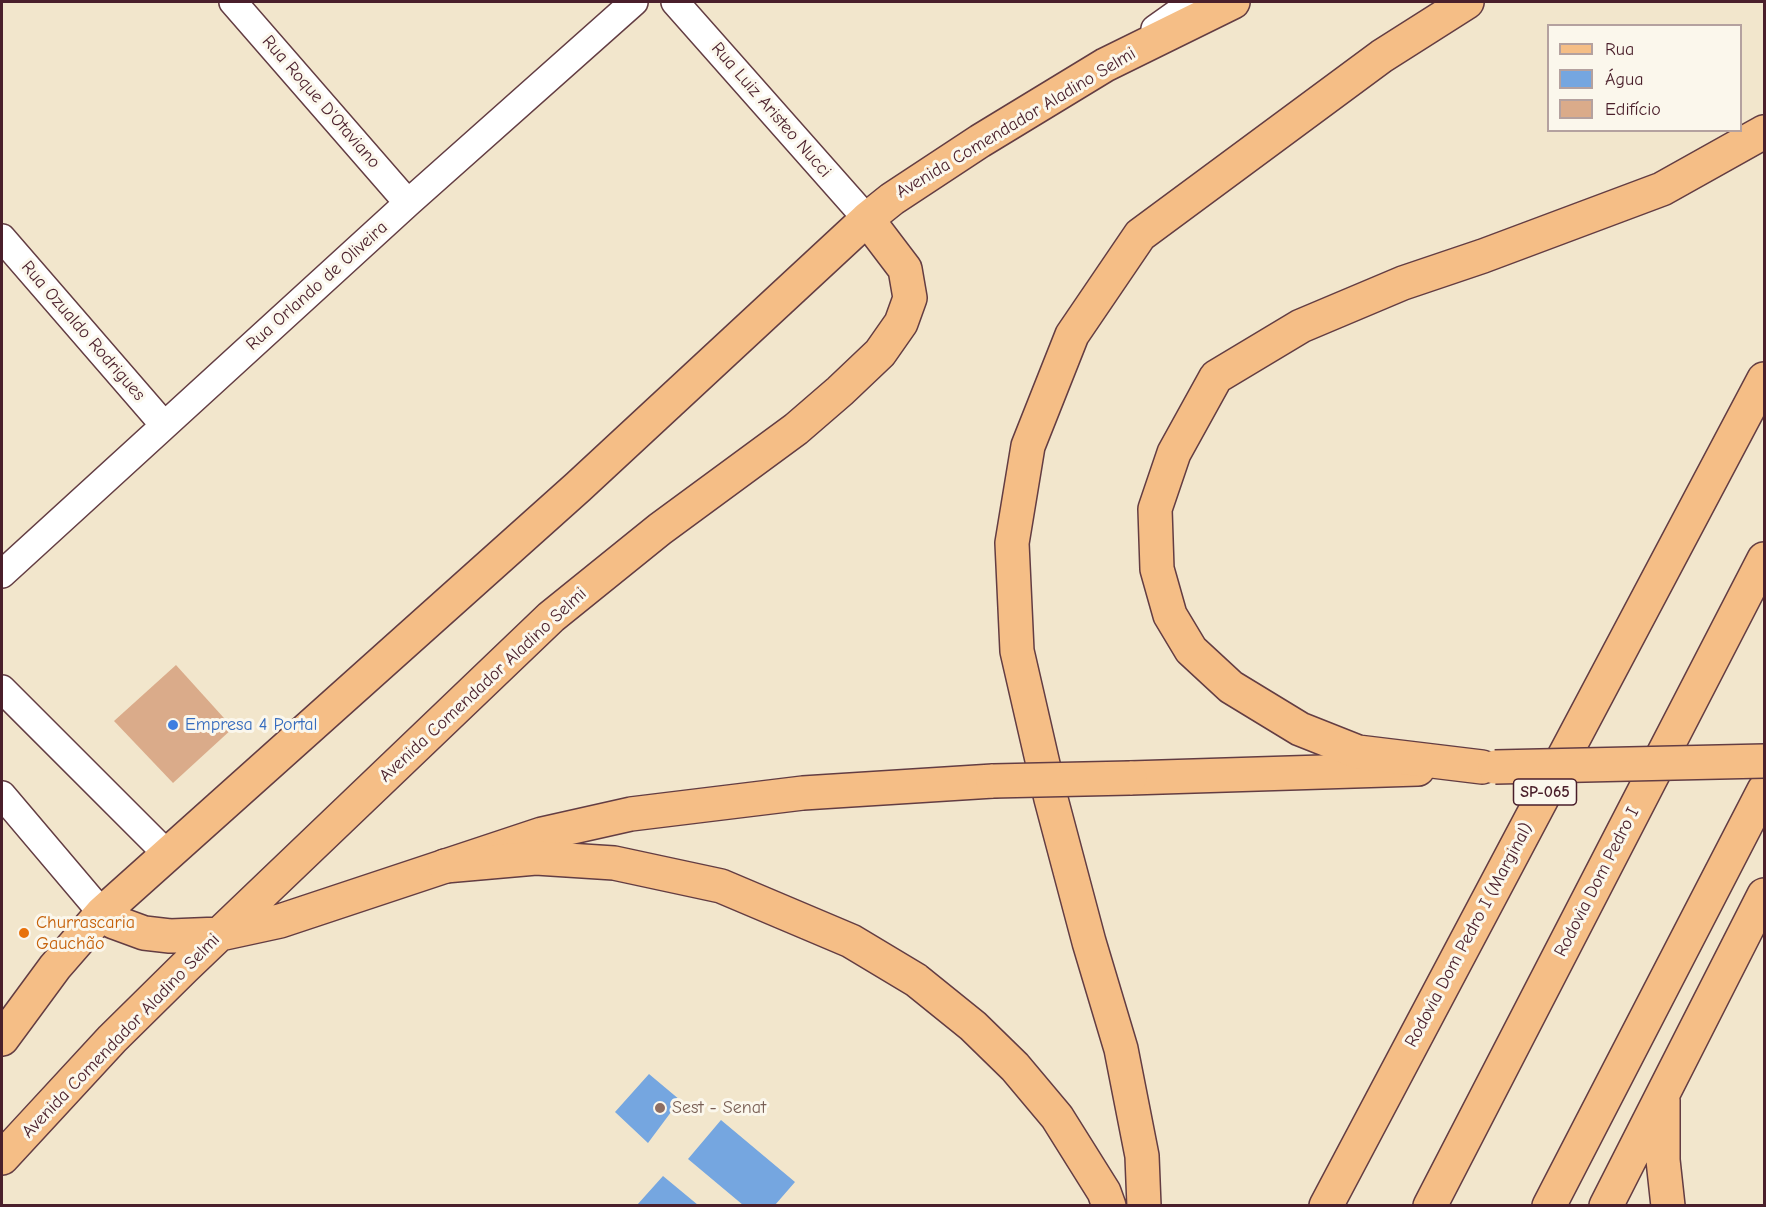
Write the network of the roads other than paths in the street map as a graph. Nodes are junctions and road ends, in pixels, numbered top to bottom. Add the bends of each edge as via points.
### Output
1 (233, 2) edge
2 (634, 2) edge
3 (675, 2) edge
4 (1193, 2) edge
5 (1233, 2) edge
6 (1467, 2) edge
7 (1105, 65) junction
8 (1764, 132) edge
9 (408, 204) junction
10 (867, 219) junction
11 (2, 238) edge
12 (1764, 379) edge
13 (164, 425) junction
14 (1764, 559) edge
15 (2, 574) edge
16 (2, 689) edge
17 (1764, 761) edge
18 (1489, 767) junction
19 (1764, 790) edge
20 (2, 795) edge
21 (168, 855) junction
22 (445, 866) junction
23 (1764, 896) edge
24 (102, 913) junction
25 (220, 934) junction
26 (6, 1028) edge
27 (1663, 1094) junction
28 (2, 1158) edge
29 (1109, 1206) edge
30 (1144, 1206) edge
31 (1326, 1206) edge
32 (1430, 1206) edge
33 (1549, 1206) edge
34 (1606, 1206) edge
35 (1668, 1206) edge

1 - 9 street, Rua Roque D'Otaviano
2 - 9 street, Rua Orlando de Oliveira
3 - 10 street, Rua Luiz Aristeo Nucci
4 - 7 street
5 - 7 main road, Avenida Comendador Aladino Selmi
6 - 30 main road via 1382,56 1140,236 1072,335 1028,446 1012,543 1017,651 1074,887 1121,1049 1142,1156
7 - 10 main road, Avenida Comendador Aladino Selmi via 980,141
8 - 18 main road via 1662,189 1403,283 1301,326 1216,378 1174,453 1155,508 1156,569 1170,615 1191,650 1231,687 1300,729 1358,753
9 - 13 street, Rua Orlando de Oliveira
10 - 21 main road, Avenida Comendador Aladino Selmi via 579,487
10 - 25 main road, Avenida Comendador Aladino Selmi via 905,269 910,297 901,323 880,353 796,429 660,529 551,617
11 - 13 street, Rua Ozualdo Rodrigues
12 - 31 main road, Rodovia Dom Pedro I (Marginal) / SP-065
13 - 15 street, Rua Orlando de Oliveira
14 - 32 main road, Rodovia Dom Pedro I
16 - 21 street
17 - 18 main road, bridge
18 - 22 main road, bridge via 993,781 803,793 631,814 542,834
19 - 33 main road
20 - 24 street
21 - 24 main road, Avenida Comendador Aladino Selmi
22 - 25 main road via 280,921
22 - 29 main road via 536,858 614,863 721,886 851,941 916,980 973,1026 1015,1068 1057,1117
23 - 27 main road
24 - 25 main road via 144,933
24 - 26 main road, Avenida Comendador Aladino Selmi
25 - 28 main road, Avenida Comendador Aladino Selmi via 112,1039
27 - 34 main road
27 - 35 main road

